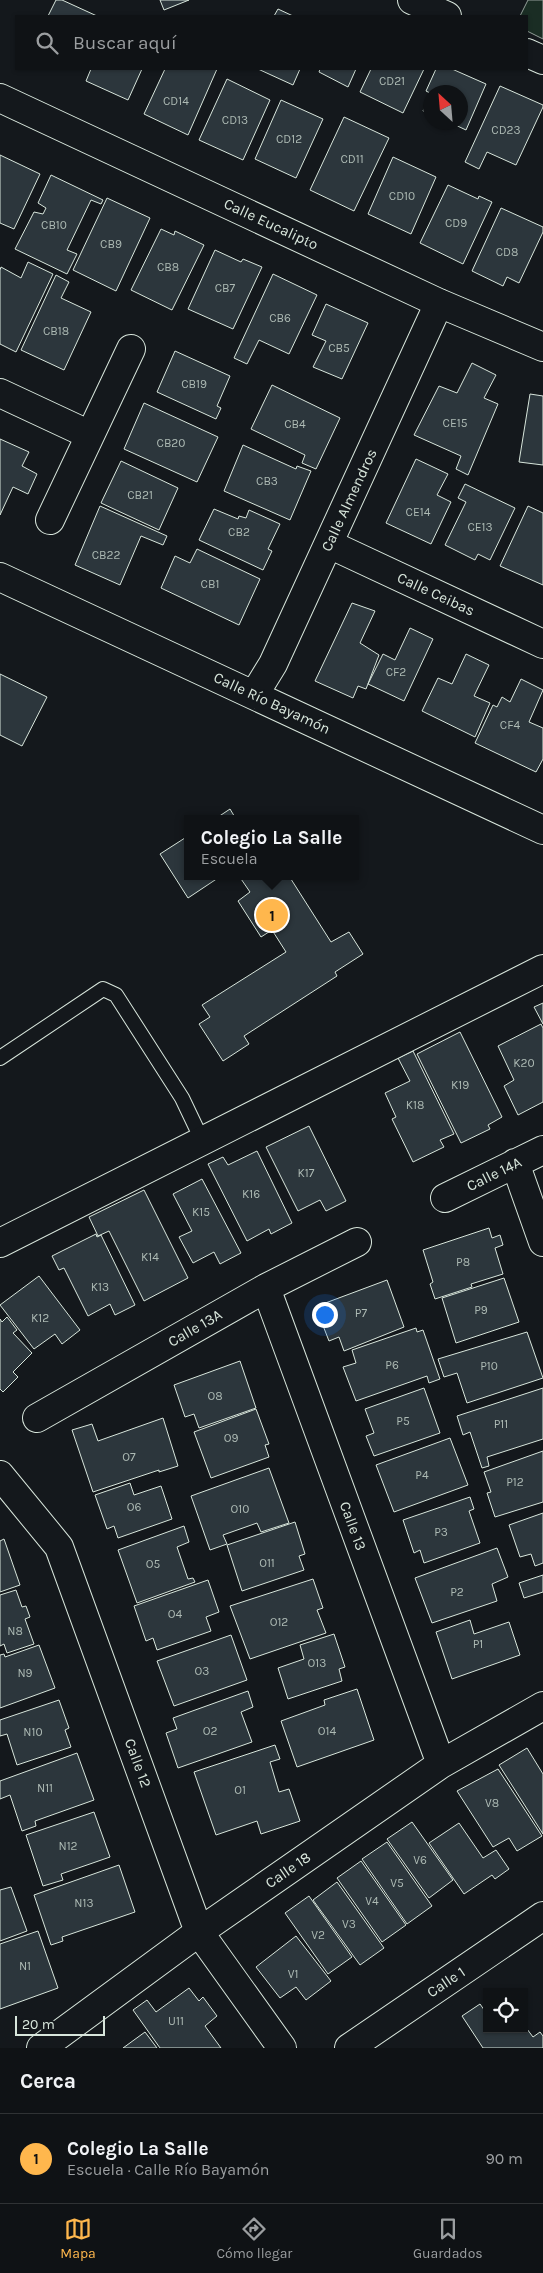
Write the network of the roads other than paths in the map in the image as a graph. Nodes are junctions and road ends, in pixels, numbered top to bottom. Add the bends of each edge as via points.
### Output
1 (412, 0) edge
2 (445, 15) edge
3 (528, 52) edge
4 (543, 60) edge
5 (0, 98) edge
6 (439, 303) junction
7 (543, 348) edge
8 (130, 349) dead end
9 (0, 393) edge
10 (90, 435) junction
11 (50, 520) dead end
12 (329, 544) junction
13 (0, 576) edge
14 (543, 644) edge
15 (254, 695) junction
16 (543, 830) edge
17 (543, 969) edge
18 (0, 1058) edge
19 (202, 1140) junction
20 (543, 1150) edge
21 (515, 1163) junction
22 (445, 1198) dead end
23 (357, 1242) dead end
24 (543, 1242) edge
25 (0, 1243) edge
26 (266, 1288) junction
27 (37, 1418) dead end
28 (0, 1475) edge
29 (543, 1706) edge
30 (441, 1764) junction
31 (543, 1916) edge
32 (199, 1932) junction
33 (41, 2048) edge
34 (282, 2048) edge
35 (349, 2048) edge

1 - 2 street
3 - 4 street
5 - 6 street, Calle Eucalipto
6 - 7 street, Calle Eucalipto
6 - 12 street, Calle Almendros
8 - 10 street
9 - 10 street
10 - 11 street
12 - 14 street, Calle Ceibas
12 - 15 street, Calle Almendros via 273,664
13 - 15 street, Calle Río Bayamón
15 - 16 street, Calle Río Bayamón
17 - 19 street
18 - 19 lane via 103,989 116,996 182,1098
19 - 25 street
20 - 21 street, Calle 14A
21 - 22 street, Calle 14A
21 - 24 street
23 - 26 street, Calle 13A
26 - 27 street, Calle 13A
26 - 30 street, Calle 13
28 - 32 street, Calle 12 via 59,1547
29 - 30 street, Calle 18
30 - 32 street, Calle 18
31 - 35 street, Calle 1
32 - 33 street, Calle 18
32 - 34 street, Calle 12

